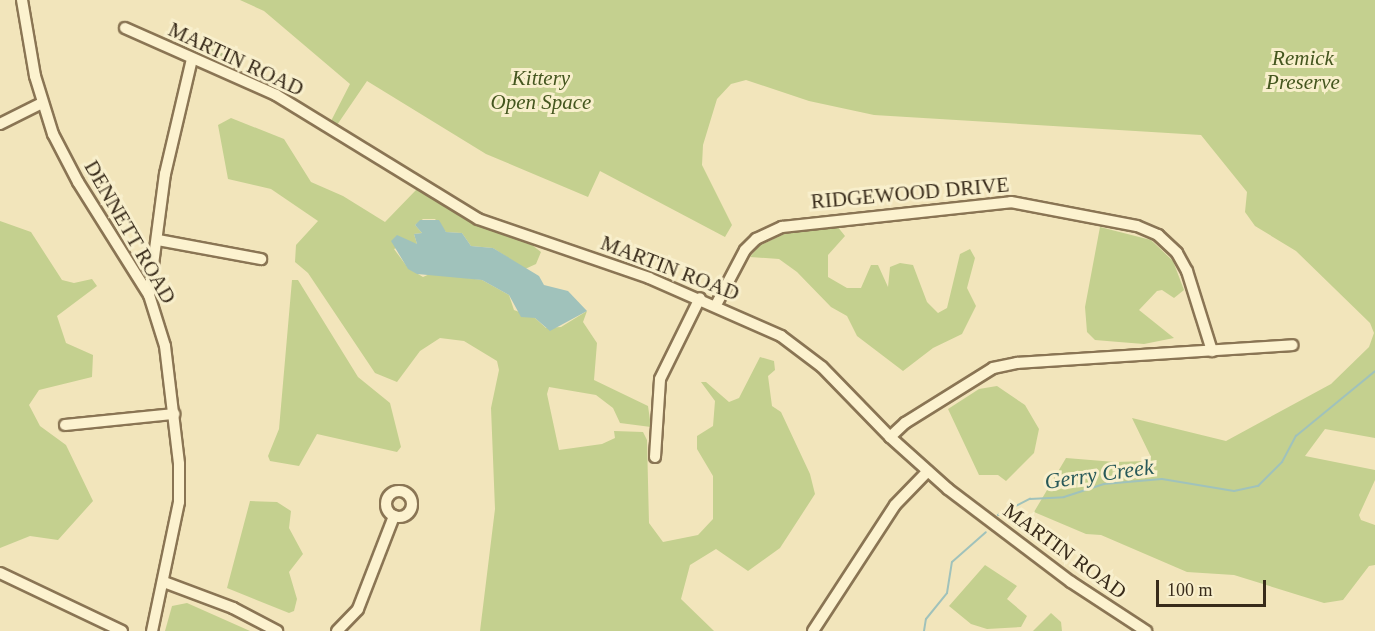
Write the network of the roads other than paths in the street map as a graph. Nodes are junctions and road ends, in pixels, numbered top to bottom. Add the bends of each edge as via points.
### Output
1 (21, 0) edge
2 (125, 28) dead end
3 (192, 59) junction
4 (42, 103) junction
5 (0, 124) edge
6 (158, 240) junction
7 (261, 259) dead end
8 (149, 295) junction
9 (700, 298) junction
10 (716, 305) junction
11 (1292, 345) dead end
12 (1212, 351) junction
13 (174, 414) junction
14 (65, 425) dead end
15 (890, 437) junction
16 (655, 457) dead end
17 (928, 471) junction
18 (394, 516) dead end
19 (0, 573) edge
20 (164, 582) junction
21 (122, 631) edge
22 (152, 631) edge
23 (277, 631) edge
24 (337, 631) edge
25 (813, 631) edge
26 (1146, 631) edge

1 - 4 street, DENNETT ROAD
2 - 3 street, MARTIN ROAD
3 - 6 street via 165,174
3 - 9 street, MARTIN ROAD via 276,95 478,219
4 - 5 street
4 - 8 street, DENNETT ROAD via 78,182
6 - 7 street
6 - 8 street
8 - 13 street, DENNETT ROAD via 165,346
9 - 10 street, MARTIN ROAD
9 - 16 street via 660,378
10 - 12 street, RIDGEWOOD DRIVE via 745,250 782,226 1011,202 1128,224 1158,235 1177,253 1187,271
10 - 15 street, MARTIN ROAD via 804,351
11 - 12 street
12 - 15 street via 1017,363 993,368 905,423
13 - 14 street
13 - 20 street, DENNETT ROAD via 178,517
15 - 17 street, MARTIN ROAD
17 - 25 street via 895,505
17 - 26 street, MARTIN ROAD via 1071,582
18 - 24 street via 358,609
19 - 21 street
20 - 22 street, DENNETT ROAD
20 - 23 street via 233,608

